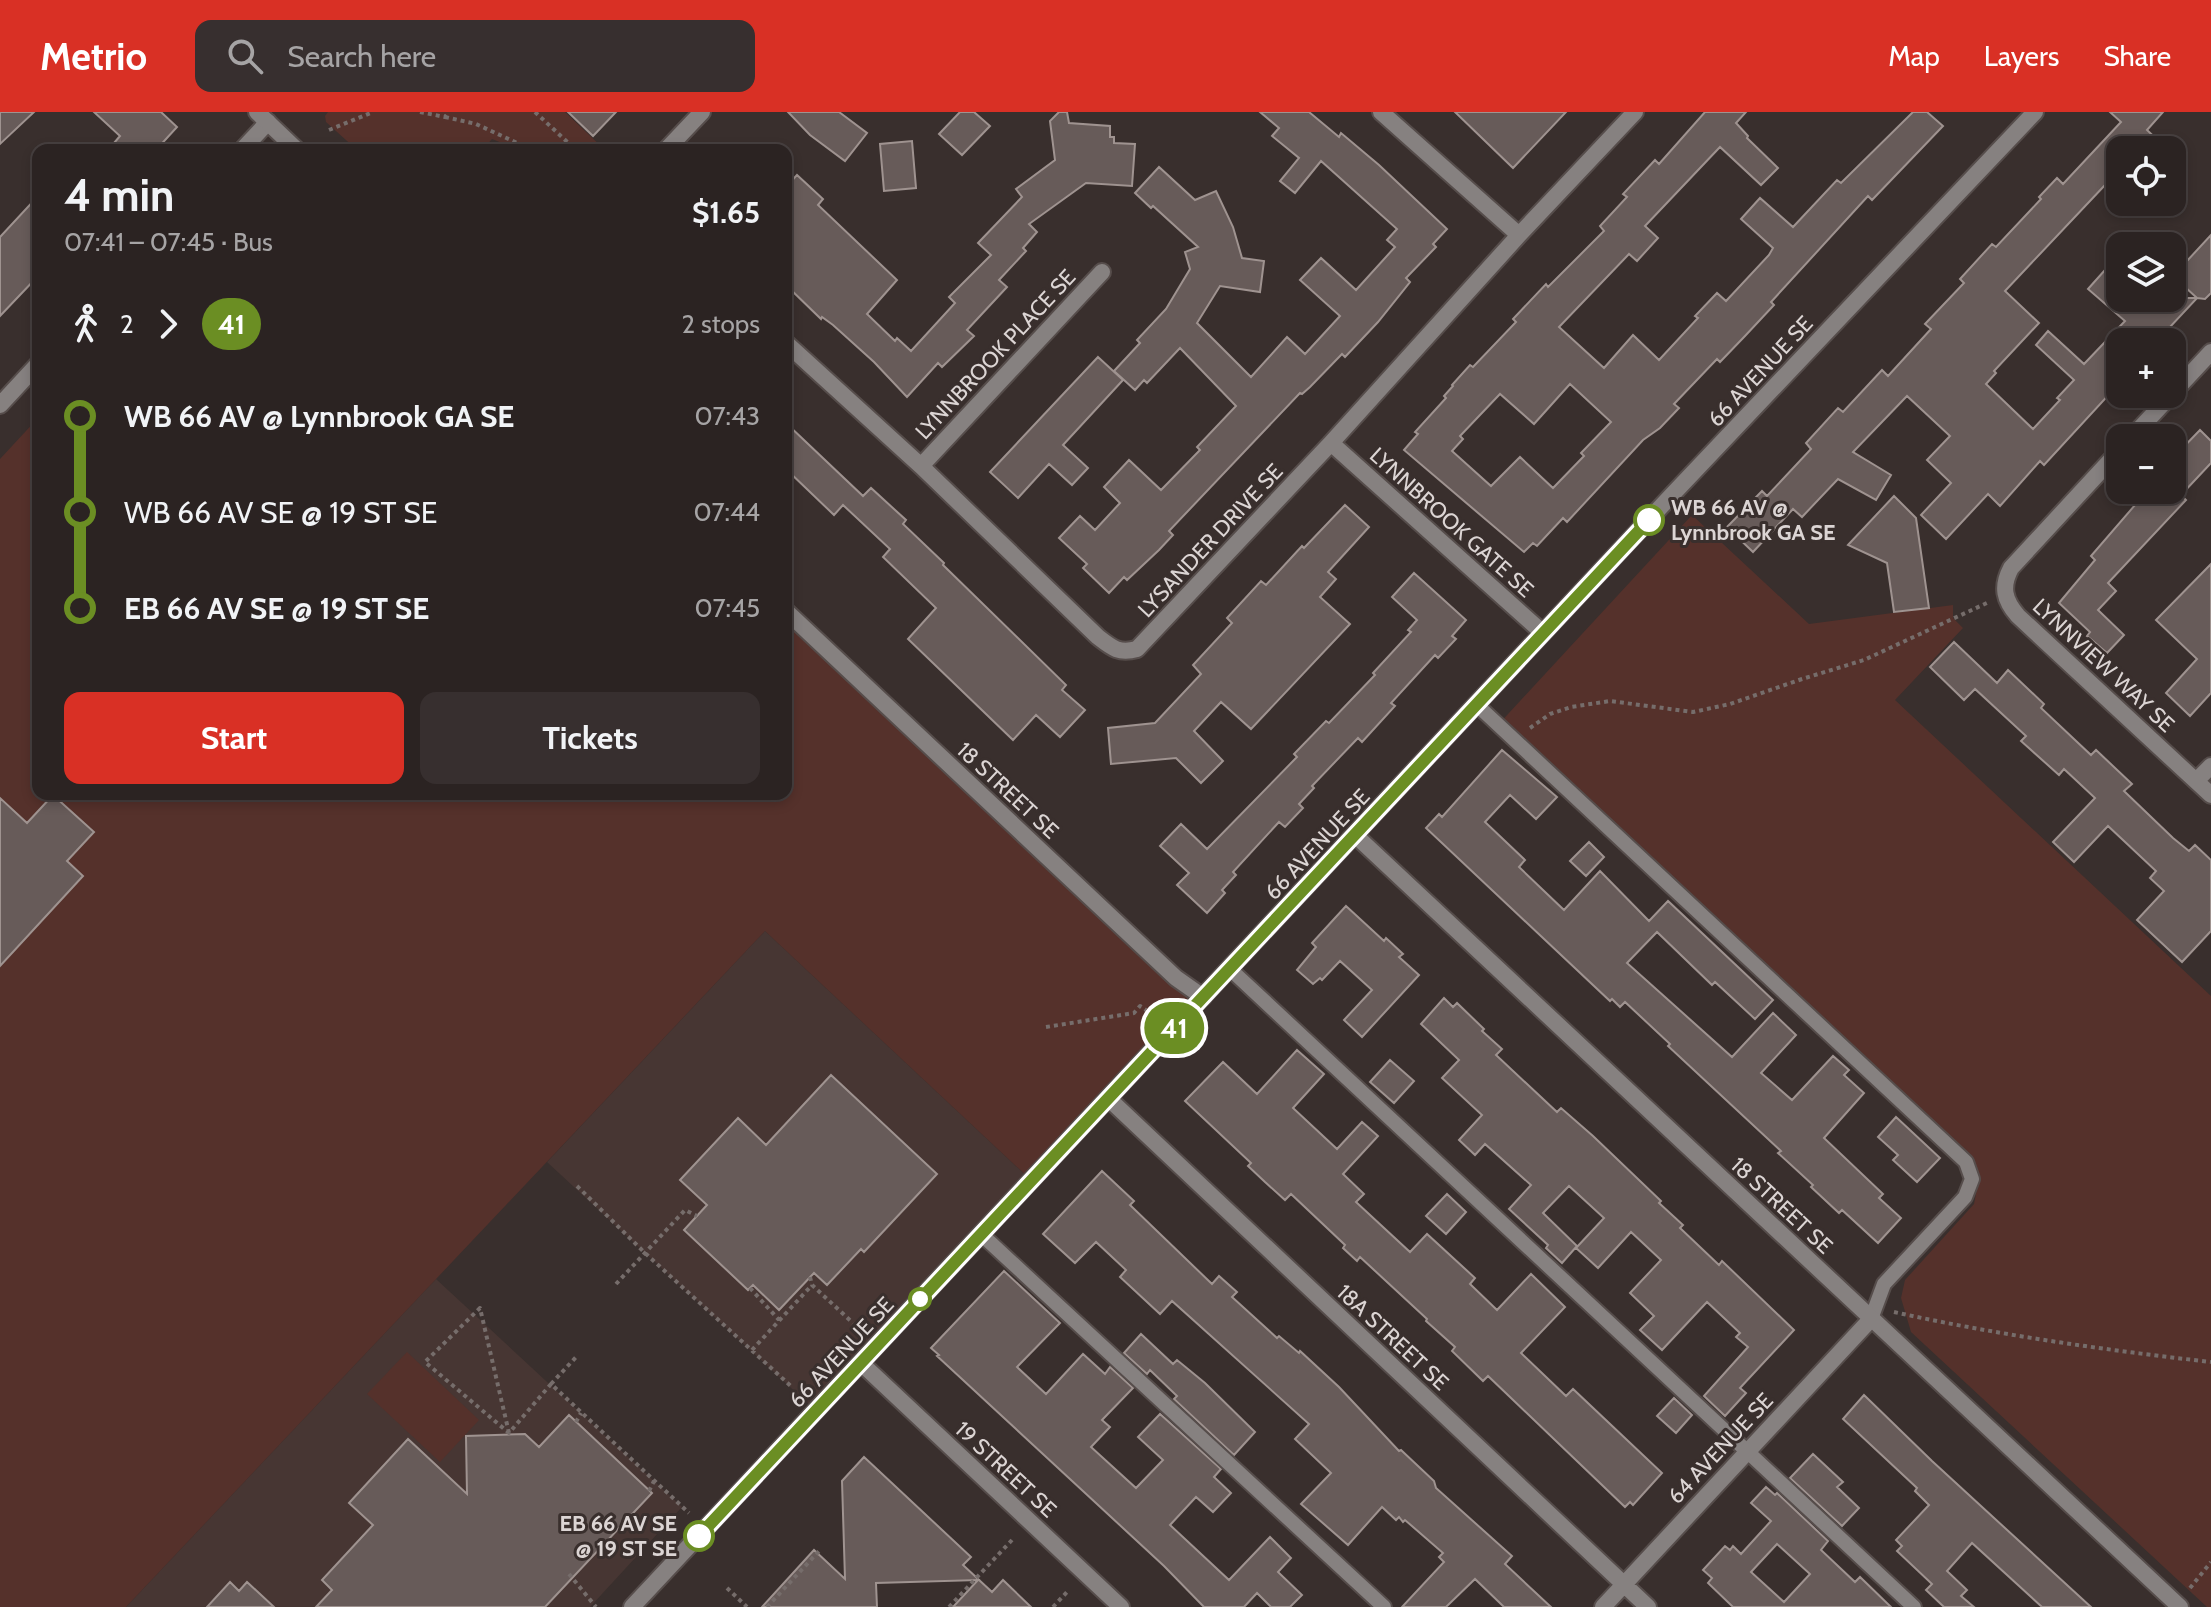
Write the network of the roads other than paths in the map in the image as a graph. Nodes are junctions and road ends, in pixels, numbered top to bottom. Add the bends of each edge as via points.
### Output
1 (702, 112) edge
2 (1381, 112) edge
3 (1635, 112) edge
4 (2035, 112) edge
5 (267, 115) edge
6 (246, 144) edge
7 (292, 144) edge
8 (672, 144) edge
9 (1519, 235) junction
10 (1102, 272) dead end
11 (792, 348) edge
12 (2211, 352) edge
13 (32, 370) edge
14 (0, 405) edge
15 (2144, 424) edge
16 (1331, 443) junction
17 (2106, 465) edge
18 (921, 466) junction
19 (792, 617) edge
20 (1543, 633) junction
21 (1477, 705) junction
22 (2211, 766) edge
23 (2196, 781) junction
24 (2211, 795) edge
25 (1355, 835) junction
26 (1230, 969) junction
27 (1203, 997) junction
28 (1109, 1099) junction
29 (981, 1234) junction
30 (1872, 1313) junction
31 (861, 1363) junction
32 (1747, 1451) junction
33 (1624, 1585) junction
34 (2179, 1606) edge
35 (632, 1607) edge
36 (1121, 1607) edge
37 (1384, 1607) edge
38 (1603, 1607) edge
39 (1648, 1607) edge
40 (1914, 1607) edge

1 - 8 street
2 - 9 street
3 - 9 street, LYSANDER DRIVE SE
4 - 20 street, 66 AVENUE SE
5 - 6 street
5 - 7 street
9 - 16 street, LYSANDER DRIVE SE
10 - 18 street, LYNNBROOK PLACE SE
11 - 18 street, LYSANDER DRIVE SE
12 - 15 street
13 - 14 street
16 - 18 street, LYSANDER DRIVE SE via 1137,649 1125,653 1098,637
16 - 20 street, LYNNBROOK GATE SE
17 - 23 street, LYNNVIEW WAY SE via 2011,568 2004,593 2018,616
19 - 27 street, 18 STREET SE via 1176,978
20 - 21 street, 66 AVENUE SE
21 - 25 street, 66 AVENUE SE
21 - 30 lane via 1966,1162 1972,1179 1965,1197 1884,1284
22 - 23 street
23 - 24 street, LYNNVIEW WAY SE
25 - 26 street, 66 AVENUE SE
25 - 30 street, 18 STREET SE
26 - 27 street, 66 AVENUE SE
26 - 32 lane
27 - 28 street, 66 AVENUE SE
28 - 29 street, 66 AVENUE SE
28 - 33 street, 18A STREET SE
29 - 31 street, 66 AVENUE SE
29 - 37 lane
30 - 32 street, 64 AVENUE SE
30 - 34 street, 18 STREET SE
31 - 35 street, 66 AVENUE SE
31 - 36 street, 19 STREET SE
32 - 33 street, 64 AVENUE SE
32 - 40 lane
33 - 38 street, 64 AVENUE SE
33 - 39 street, 18A STREET SE

